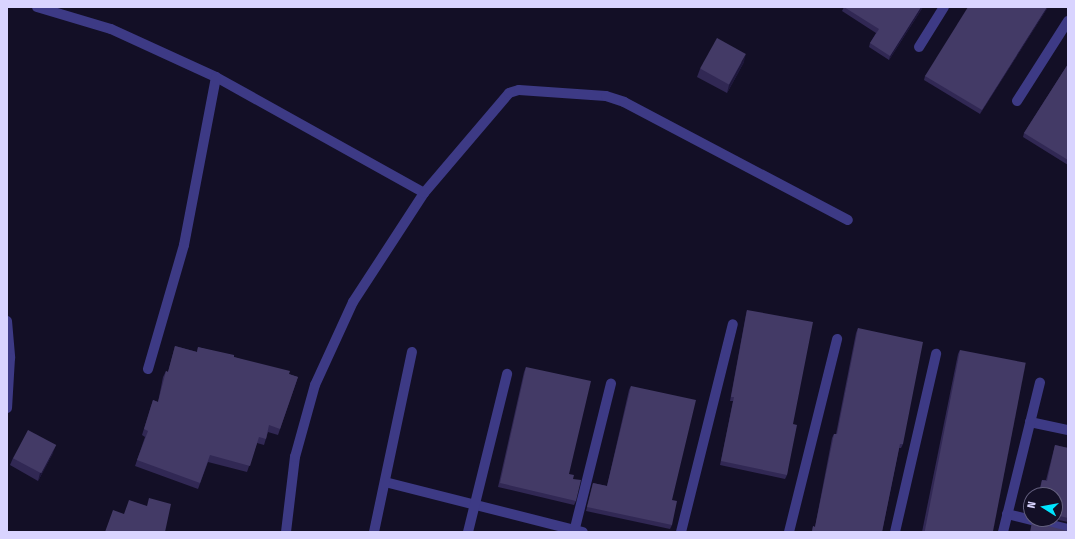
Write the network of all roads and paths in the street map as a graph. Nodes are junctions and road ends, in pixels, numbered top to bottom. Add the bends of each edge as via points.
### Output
1 (37, 7) edge
2 (944, 7) edge
3 (1068, 21) edge
4 (919, 47) dead end
5 (216, 77) junction
6 (1017, 101) dead end
7 (424, 193) junction
8 (848, 220) dead end
9 (7, 321) edge
10 (733, 324) dead end
11 (837, 339) dead end
12 (412, 352) dead end
13 (936, 354) dead end
14 (148, 369) dead end
15 (507, 374) dead end
16 (1040, 382) dead end
17 (611, 384) dead end
18 (7, 408) edge
19 (1030, 422) junction
20 (1068, 430) edge
21 (386, 482) junction
22 (474, 505) junction
23 (1007, 514) junction
24 (1068, 529) edge
25 (578, 531) edge
26 (286, 532) edge
27 (374, 532) edge
28 (468, 532) edge
29 (681, 532) edge
30 (789, 532) edge
31 (895, 532) edge
32 (1003, 532) edge

1 - 5 street via 111,29
2 - 4 street
3 - 6 street
5 - 7 street
5 - 14 street via 184,245
7 - 8 street via 509,93 519,90 606,96 624,102
7 - 26 street via 353,302 315,385 296,457
9 - 18 street via 10,358
10 - 29 street
11 - 30 street
12 - 21 street
13 - 31 street
15 - 22 street
16 - 19 street
17 - 25 street
19 - 20 street
19 - 23 street
21 - 22 street
21 - 27 street
22 - 25 street
22 - 28 street
23 - 24 street
23 - 32 street

